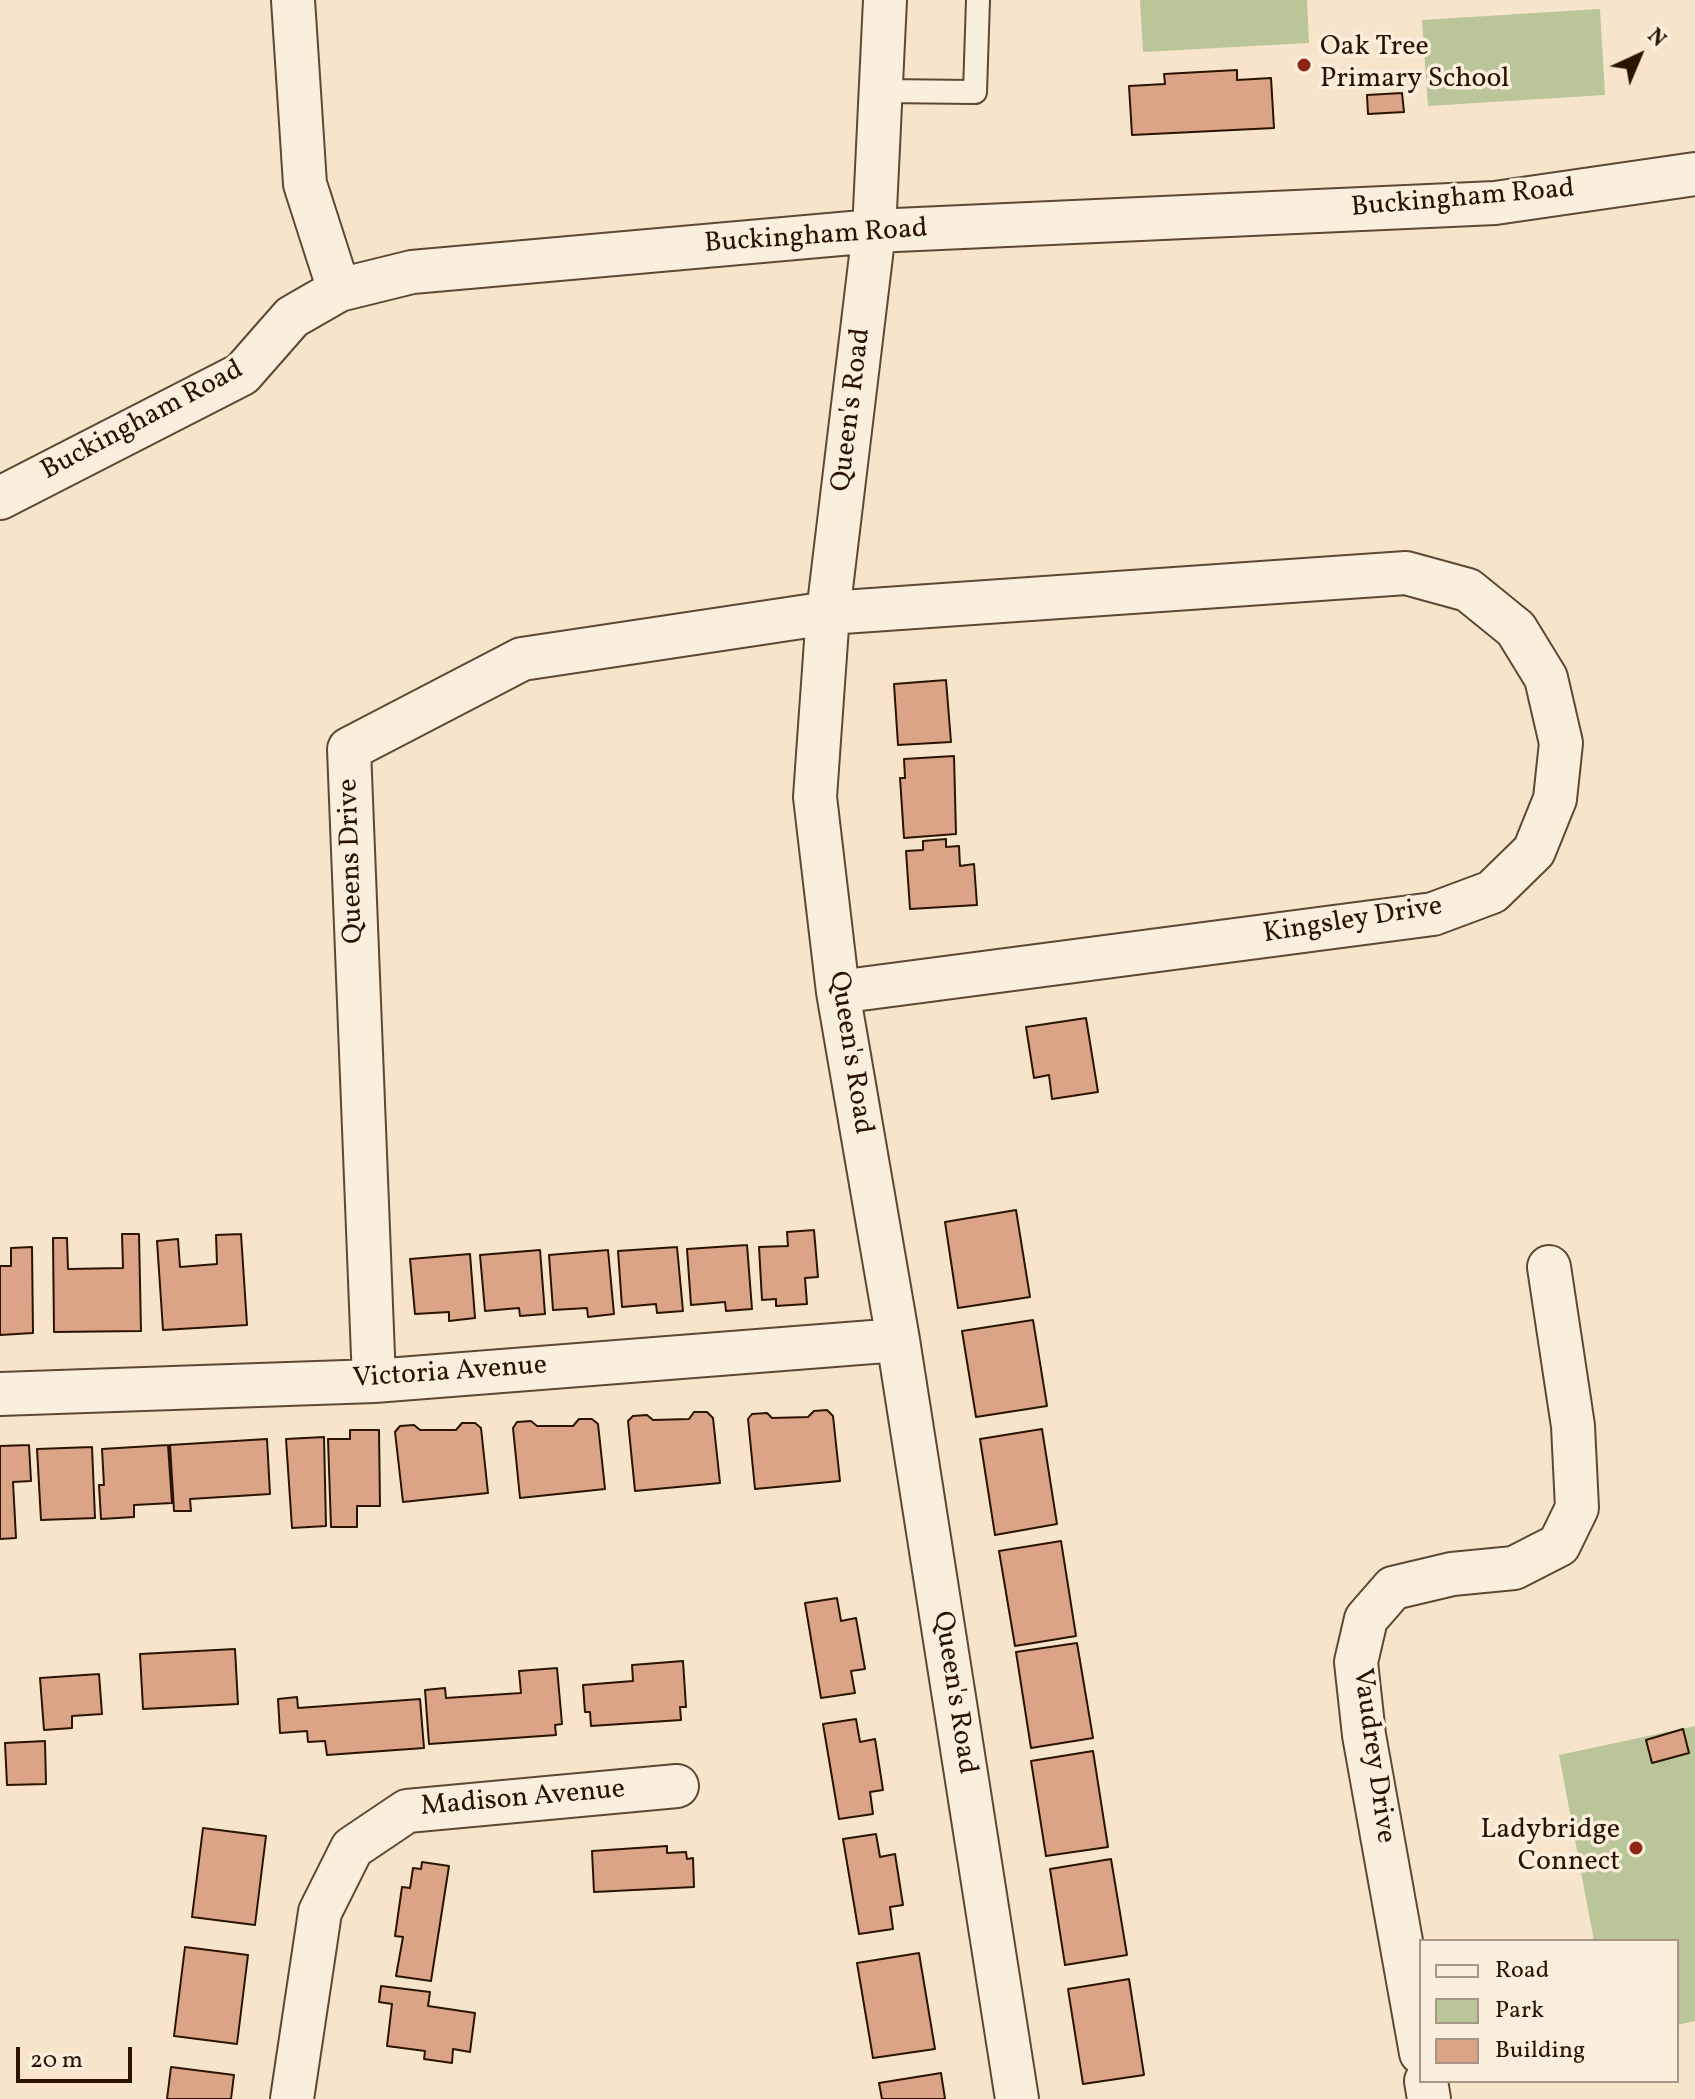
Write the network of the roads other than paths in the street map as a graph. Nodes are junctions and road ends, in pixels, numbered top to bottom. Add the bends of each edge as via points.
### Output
1 (293, 0) edge
2 (885, 0) edge
3 (978, 0) edge
4 (881, 91) junction
5 (1695, 174) edge
6 (874, 231) junction
7 (339, 290) junction
8 (0, 498) edge
9 (828, 613) junction
10 (838, 992) junction
11 (1549, 1267) dead end
12 (898, 1340) junction
13 (374, 1381) junction
14 (0, 1394) edge
15 (677, 1786) dead end
16 (1419, 2042) edge
17 (292, 2099) edge
18 (1017, 2099) edge

1 - 7 street via 305,184
2 - 4 street, Queen's Road
3 - 4 lane via 975,92
4 - 6 street, Queen's Road
5 - 6 street, Buckingham Road via 1495,203
6 - 7 street, Buckingham Road via 412,272
6 - 9 street, Queen's Road
7 - 8 street, Buckingham Road via 292,317 242,374
9 - 10 street, Queen's Road via 815,797
9 - 10 street, Kingsley Drive via 1406,573 1468,590 1516,629 1546,678 1561,743 1555,799 1534,851 1492,892 1433,914
9 - 13 street, Queens Drive via 522,659 349,749
10 - 12 street, Queen's Road
11 - 16 street, Vaudrey Drive via 1573,1426 1577,1508 1565,1533 1559,1545 1514,1568 1452,1574 1393,1588 1366,1619 1356,1662 1364,1735
12 - 13 street, Victoria Avenue
12 - 18 street, Queen's Road
13 - 14 street, Victoria Avenue
15 - 17 street, Madison Avenue via 407,1811 352,1848 320,1912

